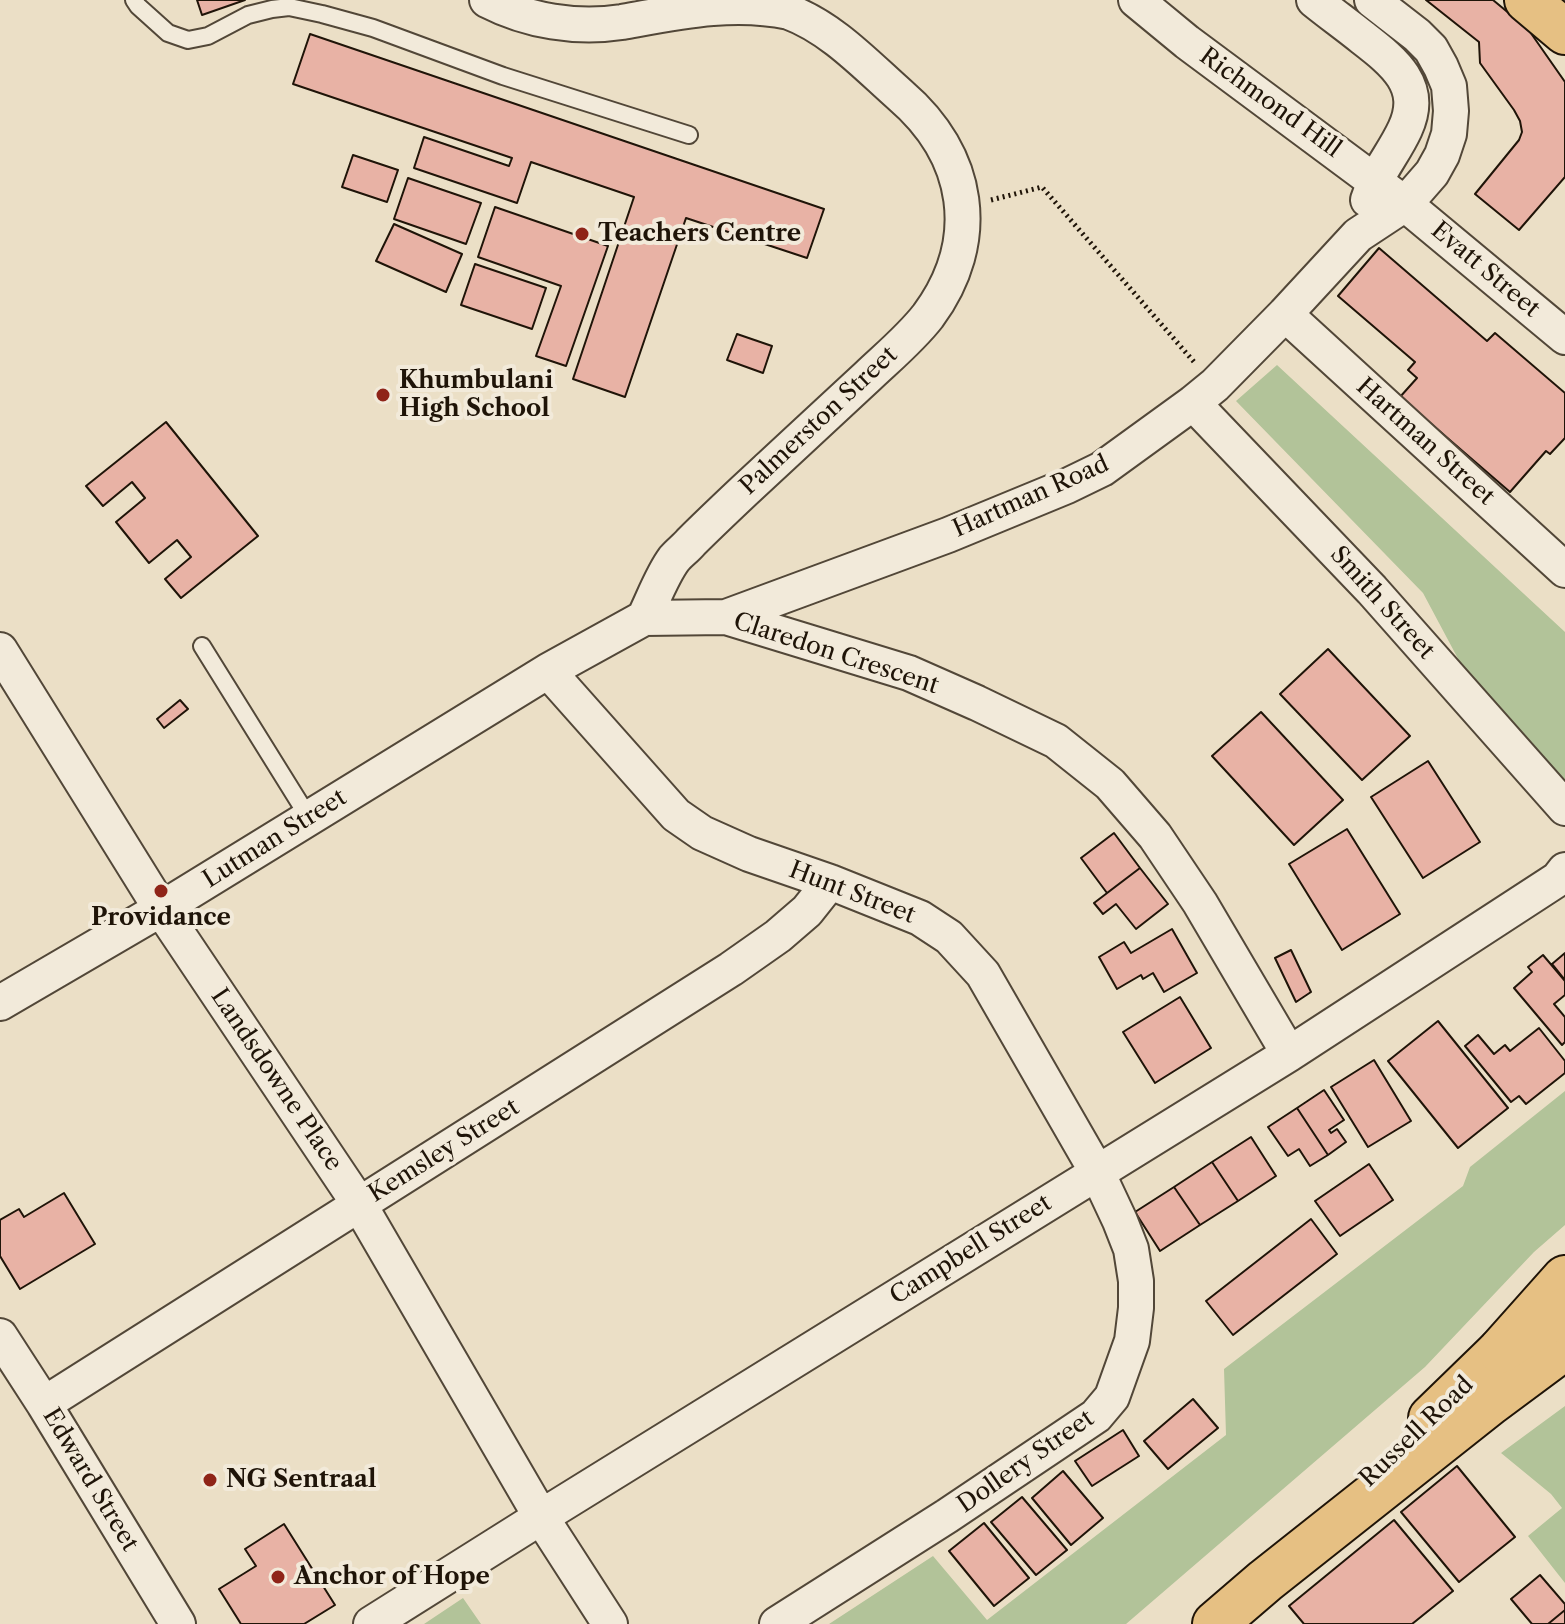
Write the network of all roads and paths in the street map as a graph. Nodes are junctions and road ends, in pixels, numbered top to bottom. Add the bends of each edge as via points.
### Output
1 (134, 0) edge
2 (487, 0) edge
3 (1136, 0) edge
4 (1314, 0) edge
5 (1372, 0) edge
6 (1527, 0) edge
7 (1565, 32) edge
8 (689, 135) dead end
9 (1374, 180) junction
10 (1405, 204) junction
11 (963, 207) junction
12 (1358, 235) junction
13 (1285, 314) junction
14 (1565, 337) edge
15 (1204, 394) junction
16 (1565, 570) edge
17 (726, 617) junction
18 (644, 618) junction
19 (202, 646) dead end
20 (0, 650) edge
21 (548, 671) junction
22 (1565, 808) edge
23 (309, 818) junction
24 (1565, 870) edge
25 (830, 882) junction
26 (161, 909) junction
27 (0, 1003) edge
28 (1289, 1054) junction
29 (1097, 1172) junction
30 (359, 1204) junction
31 (1565, 1278) edge
32 (0, 1336) edge
33 (1564, 1338) edge
34 (1500, 1351) junction
35 (44, 1404) junction
36 (541, 1517) junction
37 (1265, 1581) junction
38 (178, 1624) edge
39 (371, 1624) edge
40 (610, 1624) edge
41 (777, 1624) edge
42 (1215, 1624) edge

1 - 8 lane via 168,33 188,40 272,9 322,14
2 - 11 street, Palmerston Street via 531,18 576,24 747,2 789,12 826,31 918,110 956,171
3 - 9 street, Richmond Hill
4 - 9 street, Hartman Road via 1386,56 1408,83 1409,120
5 - 10 street, Hartman Road via 1431,49 1449,86 1449,134 1442,155
6 - 7 main road
9 - 10 street, Richmond Hill
9 - 12 street, Hartman Road
10 - 12 street, Hartman Road
10 - 14 street, Evatt Street
11 - 15 path via 1042,187
11 - 18 street, Palmerston Street via 950,278 928,316 674,560
12 - 13 street, Hartman Road
13 - 15 street, Hartman Road
13 - 16 street, Hartman Street
15 - 17 street, Hartman Road via 1102,469 1067,486
15 - 22 street, Smith Street
17 - 18 street, Claredon Crescent
17 - 28 street, Claredon Crescent via 909,673 1056,741 1110,784 1155,836
18 - 21 street, Lutman Street
19 - 23 lane
20 - 26 street, Landsdowne Place
21 - 23 street, Lutman Street
21 - 25 street, Hunt Street via 676,815 749,854
23 - 26 street, Lutman Street
24 - 28 street, Campbell Street
25 - 29 street, Hunt Street via 920,918 949,937 983,974
25 - 30 street, Kemsley Street via 788,928 731,969
26 - 27 street, Lutman Street
26 - 30 street, Landsdowne Place
28 - 29 street, Campbell Street
29 - 36 street, Campbell Street
29 - 41 street, Dollery Street via 1131,1249 1136,1281 1132,1341 1112,1397 1096,1416
30 - 35 street, Kemsley Street
30 - 36 street, Landsdowne Place
31 - 34 main road, Russell Road
32 - 35 street, Edward Street
33 - 34 main road
33 - 37 main road, Russell Road
34 - 37 main road, Russell Road
35 - 38 street, Edward Street
36 - 39 street, Campbell Street
36 - 40 street
37 - 42 main road, Russell Road

